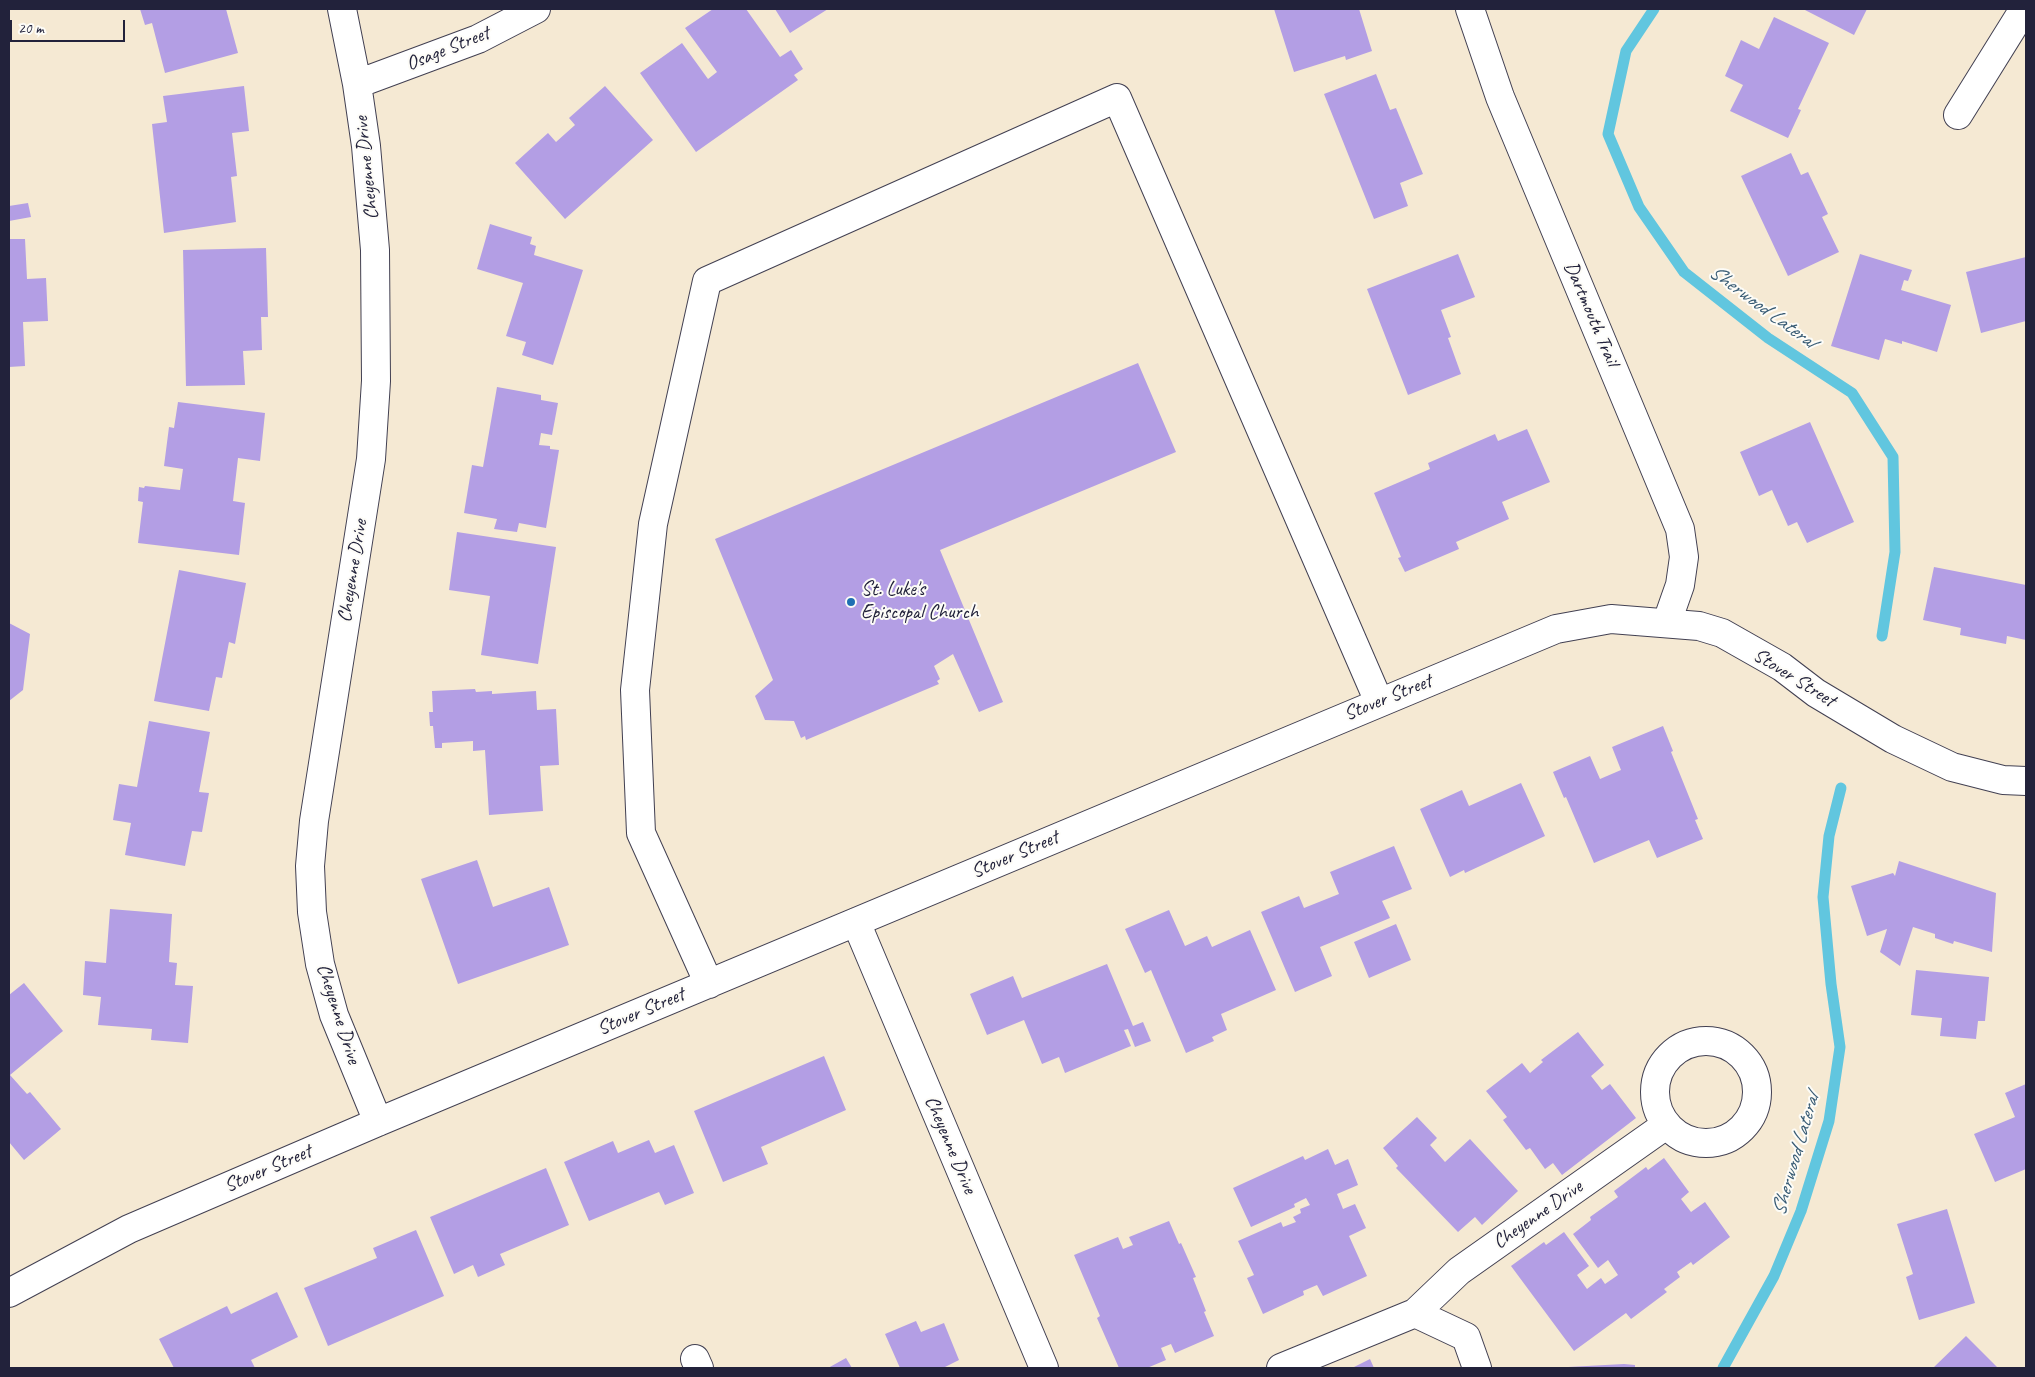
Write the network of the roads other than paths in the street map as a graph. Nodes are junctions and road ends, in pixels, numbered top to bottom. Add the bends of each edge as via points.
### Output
1 (342, 9) edge
2 (536, 9) edge
3 (1470, 9) edge
4 (2024, 9) edge
5 (357, 84) junction
6 (1958, 115) dead end
7 (1667, 622) junction
8 (1379, 702) junction
9 (2026, 781) edge
10 (856, 922) junction
11 (709, 984) junction
12 (378, 1122) junction
13 (1666, 1125) dead end
14 (9, 1293) edge
15 (1415, 1313) junction
16 (1044, 1368) edge
17 (1281, 1368) edge
18 (1477, 1368) edge

1 - 5 street, Cheyenne Drive
2 - 5 street, Osage Street via 478,39
3 - 7 street, Dartmouth Trail via 1500,97 1680,529 1684,557 1680,585
4 - 6 street
5 - 12 street, Cheyenne Drive via 375,250 376,381 371,459 314,821 310,866 312,912 320,964 334,1015
7 - 8 street, Stover Street via 1611,619 1556,630
7 - 9 street, Stover Street via 1722,633 1782,667 1816,693 1893,739 1952,767 2002,780
8 - 10 street, Stover Street
8 - 11 street via 1117,98 707,281 653,524 635,690 641,833
10 - 11 street, Stover Street
10 - 16 street, Cheyenne Drive
11 - 12 street, Stover Street
12 - 14 street, Stover Street via 129,1230
13 - 15 street, Cheyenne Drive via 1459,1270
15 - 17 street, Cheyenne Drive
15 - 18 street via 1466,1337

